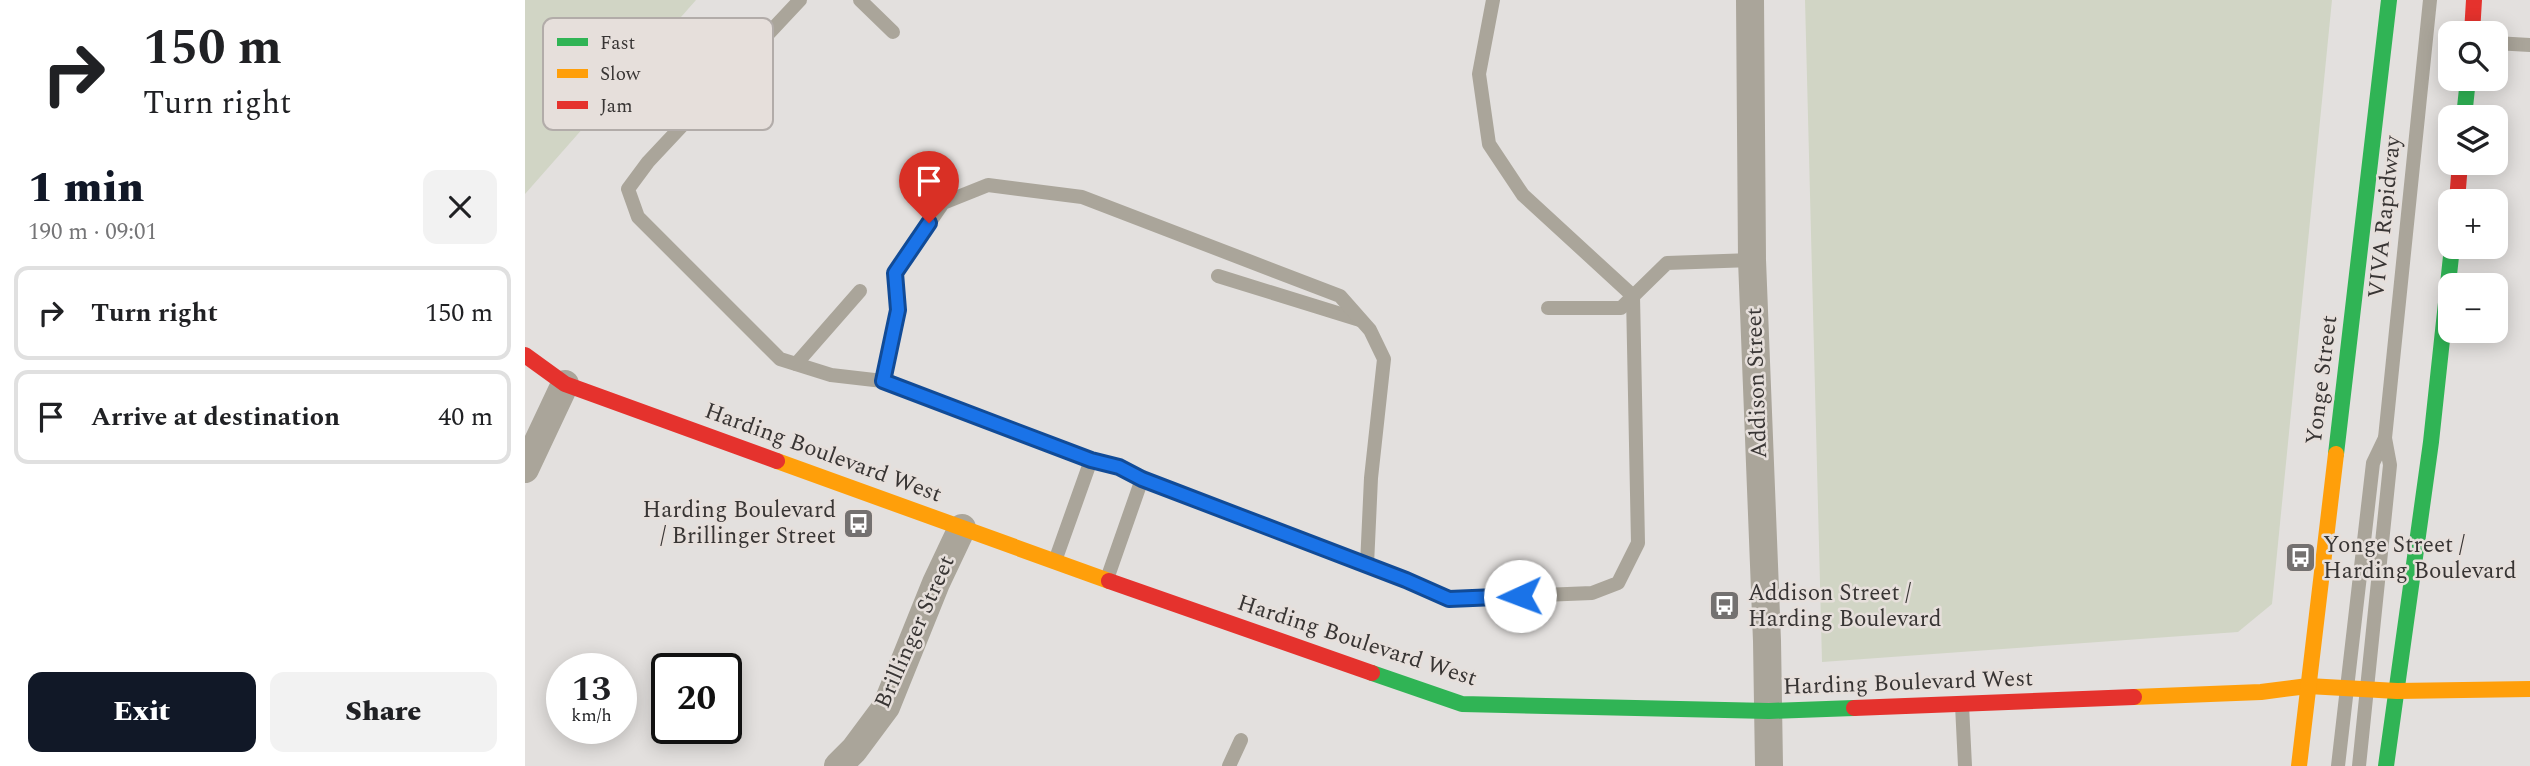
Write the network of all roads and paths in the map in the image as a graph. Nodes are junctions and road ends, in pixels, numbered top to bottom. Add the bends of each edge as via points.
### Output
1 (800, 0) edge
2 (860, 0) edge
3 (1493, 0) edge
4 (1750, 0) edge
5 (2389, 0) edge
6 (2430, 0) edge
7 (2474, 0) edge
8 (2473, 21) edge
9 (773, 29) edge
10 (893, 32) dead end
11 (2508, 44) edge
12 (2530, 45) edge
13 (678, 130) edge
14 (2451, 259) edge
15 (1752, 260) junction
16 (1218, 276) dead end
17 (860, 290) dead end
18 (1633, 296) junction
19 (1548, 308) dead end
20 (1361, 320) junction
21 (525, 355) edge
22 (796, 364) junction
23 (883, 381) junction
24 (565, 384) junction
25 (2385, 438) junction
26 (1091, 460) junction
27 (525, 469) edge
28 (1142, 479) junction
29 (962, 528) junction
30 (1055, 562) junction
31 (1367, 565) junction
32 (1107, 580) junction
33 (2308, 686) junction
34 (2347, 689) junction
35 (2530, 689) edge
36 (2367, 690) junction
37 (2397, 691) junction
38 (1961, 704) junction
39 (1769, 711) junction
40 (1241, 740) dead end
41 (838, 766) edge
42 (1229, 766) edge
43 (1769, 766) edge
44 (1965, 766) edge
45 (2299, 766) edge
46 (2338, 766) edge
47 (2358, 766) edge
48 (2386, 766) edge

1 - 9 lane
2 - 10 lane
3 - 18 lane via 1479,74 1489,144 1523,195
4 - 15 street, Addison Street
5 - 33 street, Yonge Street
6 - 25 lane, VIVA Rapidway
7 - 8 street
11 - 12 lane
13 - 22 lane via 628,189 638,218 780,359
14 - 37 street via 2423,513
15 - 18 lane via 1667,263
15 - 39 street, Addison Street
16 - 20 lane
17 - 22 lane
18 - 19 lane via 1621,308
18 - 31 lane via 1638,543 1618,583 1592,593 1449,599
20 - 23 lane via 1340,296 1082,197 988,185 943,204 895,273 898,310
20 - 31 lane via 1384,359
21 - 24 street, Harding Boulevard West
22 - 23 lane via 831,375
23 - 26 lane
24 - 27 street
24 - 29 street, Harding Boulevard West
25 - 34 lane, VIVA Rapidway via 2373,463
25 - 36 lane, VIVA Rapidway via 2390,466
26 - 28 lane
26 - 30 lane
28 - 31 lane
28 - 32 lane
29 - 30 street, Harding Boulevard West
29 - 41 street, Brillinger Street via 885,707
30 - 32 street, Harding Boulevard West
32 - 39 street, Harding Boulevard West via 1462,705
33 - 34 street, Harding Boulevard West
33 - 38 street, Harding Boulevard West via 2261,692
33 - 45 street, Yonge Street
34 - 36 street, Harding Boulevard West
34 - 46 lane, VIVA Rapidway
35 - 37 street, Harding Boulevard West
36 - 37 street, Harding Boulevard West
36 - 47 lane, VIVA Rapidway
37 - 48 street
38 - 39 street, Harding Boulevard West
38 - 44 lane
39 - 43 street, Addison Street
40 - 42 lane

